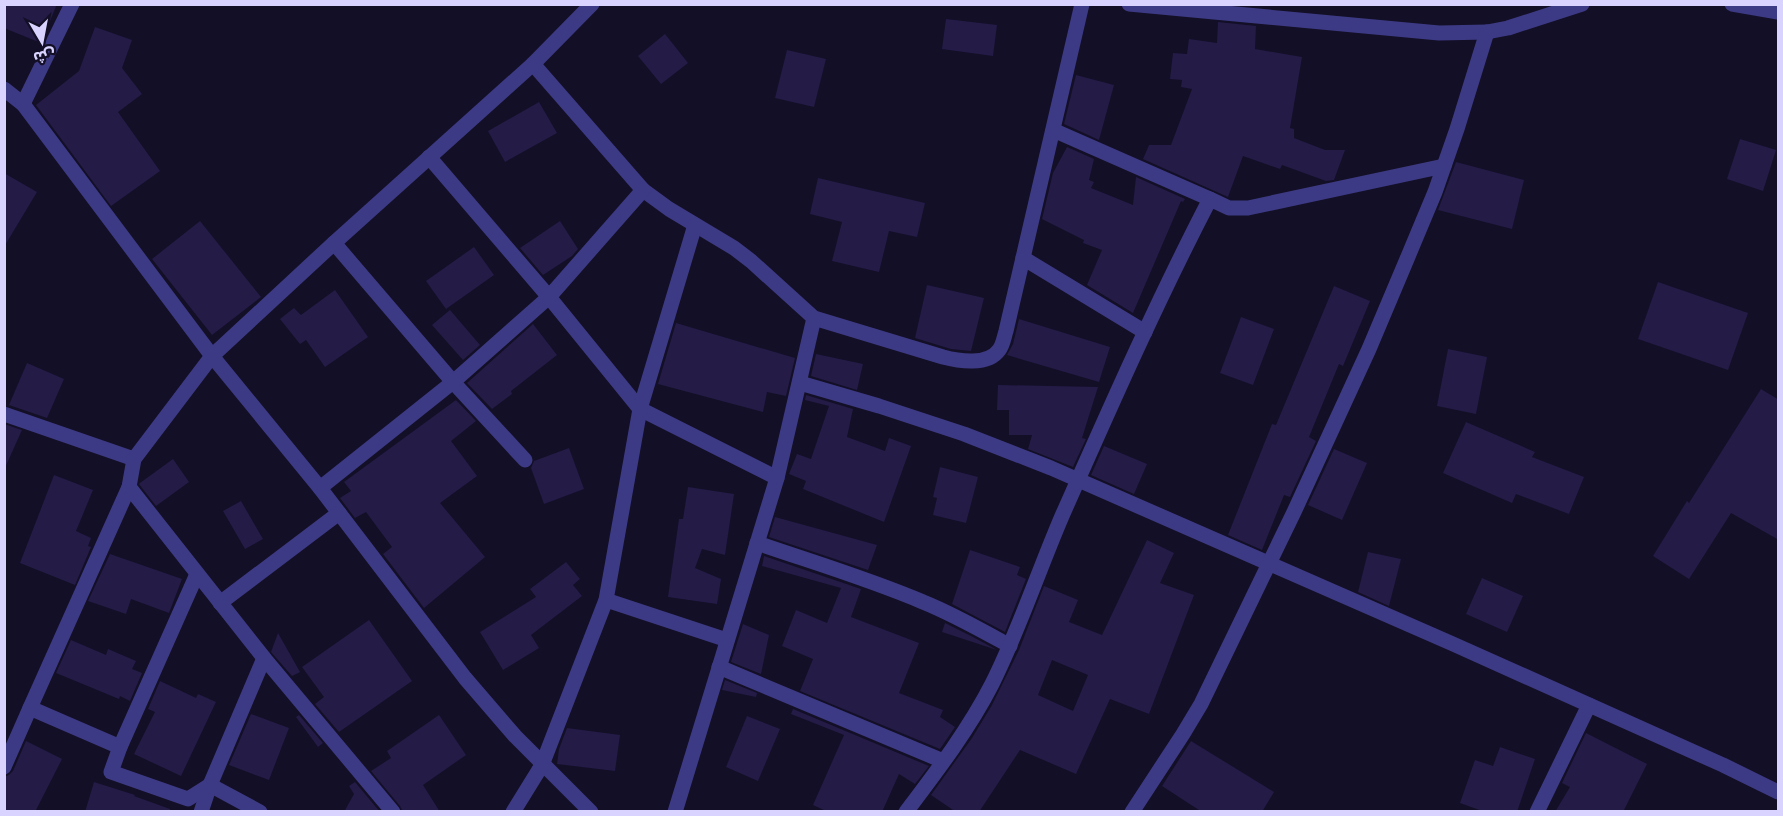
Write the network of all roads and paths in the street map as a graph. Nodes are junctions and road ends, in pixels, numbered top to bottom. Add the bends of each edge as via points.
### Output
1 (72, 4) edge
2 (592, 4) edge
3 (1082, 4) edge
4 (1129, 4) edge
5 (1582, 4) edge
6 (1732, 4) edge
7 (1779, 12) edge
8 (1487, 32) junction
9 (533, 64) junction
10 (4, 89) edge
11 (23, 104) junction
12 (1053, 130) junction
13 (429, 157) junction
14 (1444, 166) junction
15 (643, 190) junction
16 (1210, 200) junction
17 (694, 225) junction
18 (334, 243) junction
19 (1023, 258) junction
20 (549, 297) junction
21 (814, 318) junction
22 (1145, 332) junction
23 (212, 356) junction
24 (453, 382) junction
25 (800, 383) junction
26 (640, 409) junction
27 (4, 414) edge
28 (134, 459) junction
29 (525, 459) dead end
30 (777, 478) junction
31 (1078, 481) junction
32 (129, 487) junction
33 (320, 488) junction
34 (339, 513) junction
35 (757, 543) junction
36 (1269, 564) junction
37 (197, 574) junction
38 (606, 600) junction
39 (220, 603) junction
40 (727, 640) junction
41 (1010, 645) junction
42 (264, 658) junction
43 (719, 667) junction
44 (1589, 705) junction
45 (30, 708) junction
46 (120, 747) junction
47 (943, 761) junction
48 (542, 765) junction
49 (4, 767) edge
50 (210, 785) junction
51 (1779, 792) edge
52 (201, 812) edge
53 (260, 812) edge
54 (393, 812) edge
55 (513, 812) edge
56 (591, 812) edge
57 (675, 812) edge
58 (906, 812) edge
59 (1132, 812) edge
60 (1537, 812) edge

1 - 11 street
2 - 9 street
3 - 12 street
4 - 8 street via 1438,33
5 - 8 street
6 - 7 street
8 - 14 street
9 - 13 street
9 - 15 street
10 - 11 street
11 - 23 street
12 - 16 street
12 - 19 street
13 - 18 street
13 - 20 street
14 - 16 street via 1248,208 1229,208
14 - 36 street via 1369,350
15 - 17 street
15 - 20 street
16 - 22 street
17 - 21 street via 751,261
17 - 26 street
18 - 23 street
18 - 24 street
19 - 21 street via 1002,343 999,351 987,358 955,360
19 - 22 street
20 - 24 street
20 - 26 street
21 - 25 street
22 - 31 street
23 - 28 street
23 - 33 street
24 - 29 street
24 - 33 street
25 - 30 street
25 - 31 street via 964,434
26 - 30 street
26 - 38 street
27 - 28 street
28 - 32 street
30 - 35 street
31 - 36 street
31 - 41 street
32 - 37 street
32 - 45 street
33 - 34 street
34 - 39 street
34 - 48 street via 465,678
35 - 40 street
35 - 41 street via 924,602
36 - 44 street
36 - 59 street via 1201,704
37 - 39 street
37 - 46 street
38 - 40 street
38 - 48 street
39 - 42 street
40 - 43 street
41 - 47 street via 991,685
42 - 50 street
42 - 54 street
43 - 47 street
43 - 57 street
44 - 51 street
44 - 60 street
45 - 46 street
45 - 49 street
46 - 50 street via 111,772 188,799
47 - 58 street
48 - 55 street
48 - 56 street
50 - 52 street
50 - 53 street

